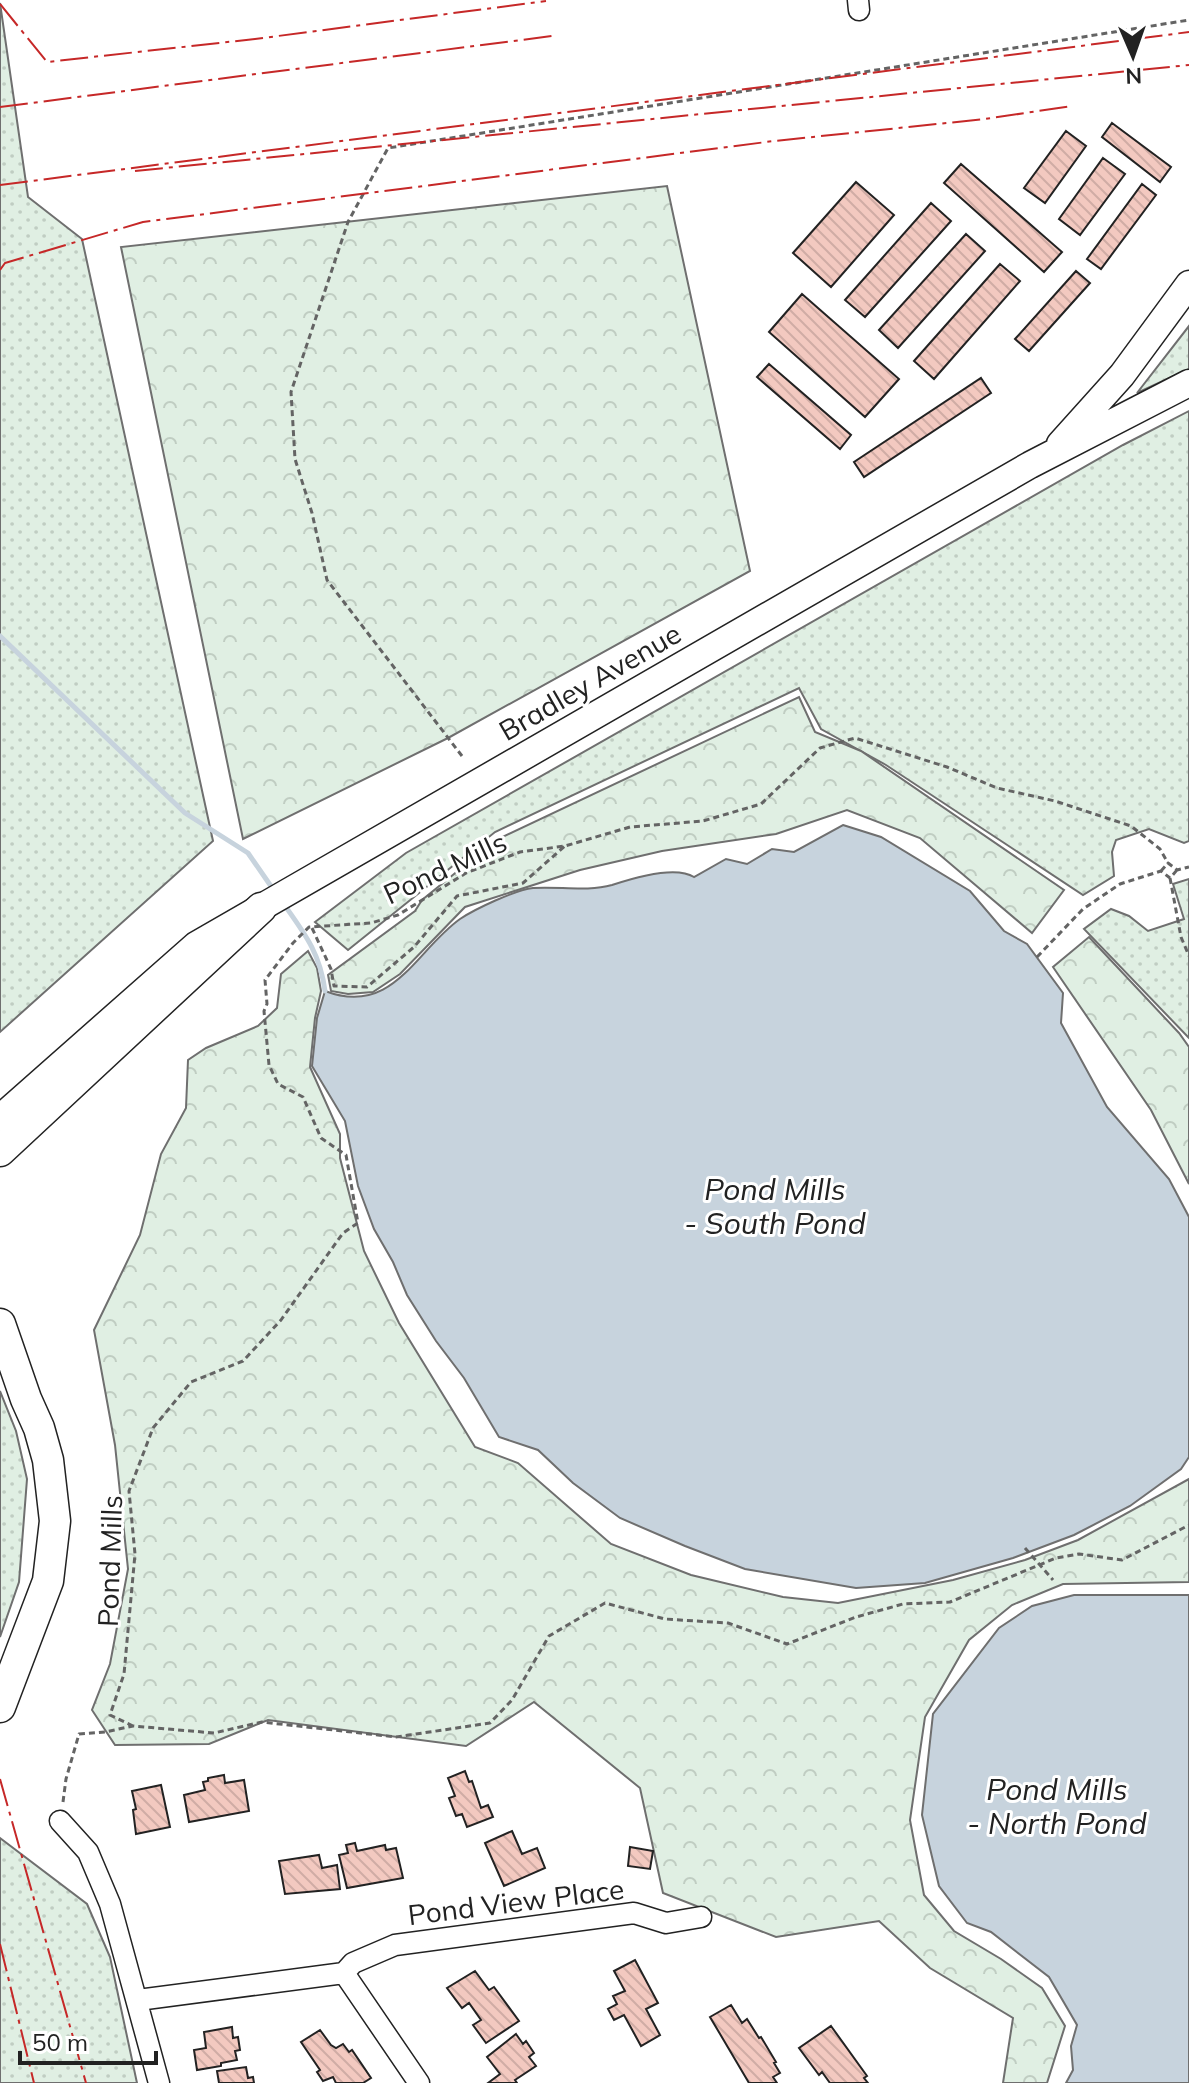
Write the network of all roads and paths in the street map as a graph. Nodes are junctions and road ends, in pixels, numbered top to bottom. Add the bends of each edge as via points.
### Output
1 (1189, 20) edge
2 (1189, 284) edge
3 (1189, 383) edge
4 (1050, 456) junction
5 (462, 756) dead end
6 (565, 846) junction
7 (1168, 863) junction
8 (1189, 867) edge
9 (1177, 870) junction
10 (1161, 871) junction
11 (1170, 878) junction
12 (261, 908) junction
13 (312, 928) junction
14 (1189, 956) edge
15 (1037, 957) dead end
16 (0, 1118) edge
17 (0, 1151) edge
18 (0, 1324) edge
19 (0, 1366) edge
20 (26, 1399) junction
21 (1189, 1525) edge
22 (1025, 1548) dead end
23 (1040, 1565) junction
24 (1053, 1580) dead end
25 (0, 1707) edge
26 (133, 1726) junction
27 (60, 1821) joint
28 (701, 1917) dead end
29 (344, 1973) junction
30 (138, 2000) junction
31 (159, 2083) edge
32 (419, 2083) edge

1 - 5 path via 388,148 348,222 291,392 295,459 327,580
2 - 4 main road, Bradley Avenue via 1122,375
3 - 4 main road
4 - 12 main road, Bradley Avenue
6 - 7 path, Pond Mills via 630,827 703,821 761,804 820,748 855,738 997,788 1131,826 1160,849
6 - 13 path, Pond Mills via 520,852 466,873 398,915
6 - 13 path via 523,883 457,896 414,947 367,987 334,986
7 - 9 path, Pond Mills
7 - 10 path
8 - 9 path
9 - 11 path
10 - 11 path
10 - 15 path via 1120,884 1083,909
11 - 14 path
12 - 16 main road, Bradley Avenue via 196,945
12 - 17 highway
13 - 26 path, Pond Mills via 293,943 265,980 269,1065 278,1084 303,1097 321,1138 346,1155 358,1223 343,1233 281,1320 243,1361 191,1382 153,1428 129,1491 135,1554 124,1674 110,1715
18 - 20 highway
19 - 20 highway
20 - 25 highway via 48,1460 55,1521 48,1581
21 - 23 path via 1122,1560 1079,1554
22 - 23 path
23 - 24 path
23 - 26 path via 950,1602 903,1604 787,1644 728,1623 665,1619 605,1603 549,1636 512,1700 490,1723 396,1737 262,1722 214,1733
26 - 27 path via 79,1734
27 - 30 street via 88,1852 110,1904
28 - 29 street, Pond View Place via 666,1923 634,1913 395,1945 353,1963
29 - 30 street
29 - 32 street
30 - 31 street

